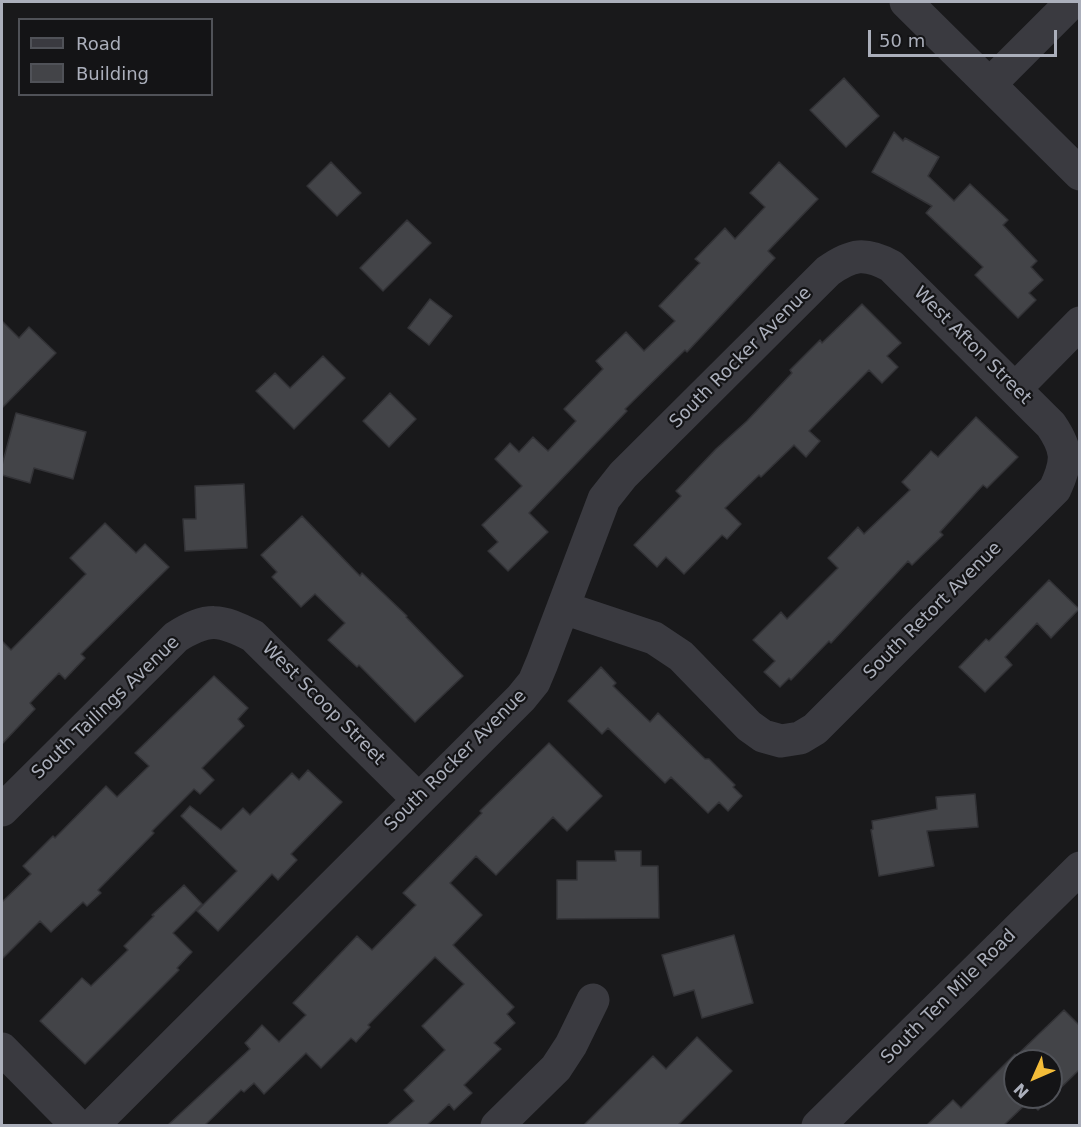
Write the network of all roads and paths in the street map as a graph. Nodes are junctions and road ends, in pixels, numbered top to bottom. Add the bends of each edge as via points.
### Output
1 (906, 2) edge
2 (1072, 2) edge
3 (990, 84) junction
4 (1080, 174) edge
5 (857, 256) joint
6 (1080, 323) edge
7 (1015, 388) junction
8 (1065, 460) joint
9 (564, 608) junction
10 (219, 622) joint
11 (419, 800) junction
12 (2, 810) edge
13 (1080, 868) edge
14 (593, 1000) dead end
15 (2, 1049) edge
16 (78, 1125) edge
17 (92, 1125) edge
18 (497, 1125) edge
19 (818, 1125) edge

1 - 3 street
2 - 3 street
3 - 4 street
5 - 7 street, West Afton Street via 891,266
5 - 9 street, South Rocker Avenue via 828,271 623,475 604,499
6 - 7 street
7 - 8 street, West Afton Street via 1051,424 1062,441
8 - 9 street, South Retort Avenue via 1055,489 815,729 800,738 781,741 763,736 681,657 654,638
9 - 11 street, South Rocker Avenue via 534,682
10 - 11 street, West Scoop Street via 254,636
10 - 12 street, South Tailings Avenue via 194,625 176,637
11 - 17 street, South Rocker Avenue
13 - 19 street, South Ten Mile Road
14 - 18 street via 556,1068
15 - 16 street

